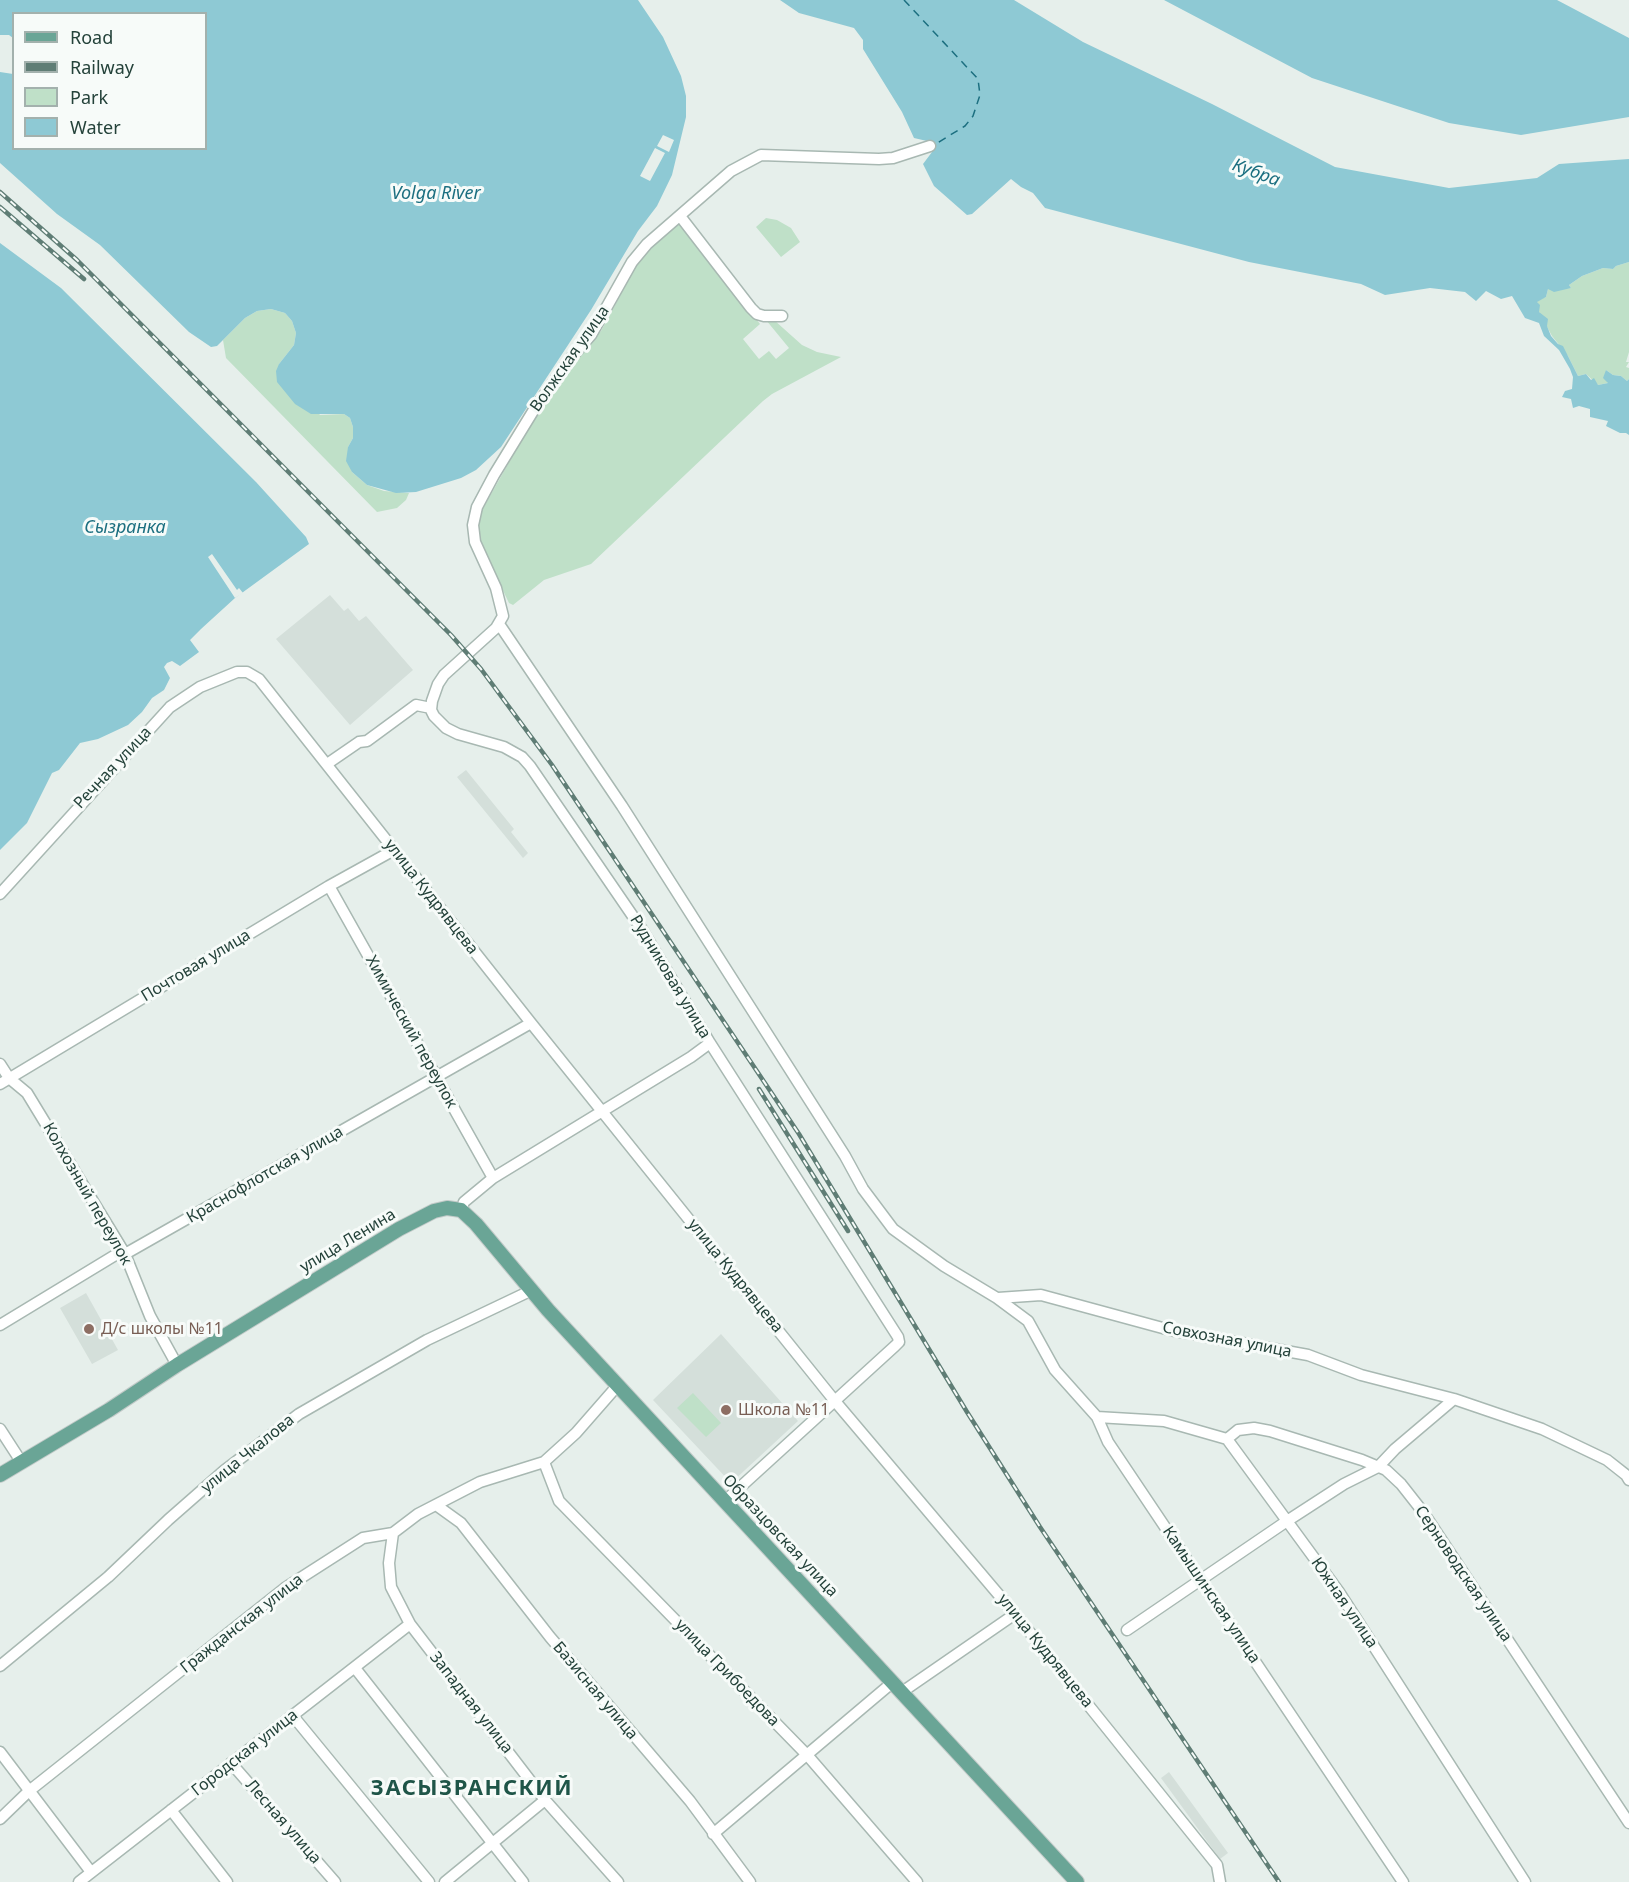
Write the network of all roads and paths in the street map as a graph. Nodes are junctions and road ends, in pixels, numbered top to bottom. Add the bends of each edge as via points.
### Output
1 (930, 146) dead end
2 (680, 216) junction
3 (782, 316) dead end
4 (500, 624) junction
5 (247, 672) joint
6 (431, 708) junction
7 (327, 764) junction
8 (394, 850) junction
9 (329, 886) junction
10 (0, 894) edge
11 (531, 1023) junction
12 (710, 1042) junction
13 (0, 1064) edge
14 (437, 1077) junction
15 (4, 1081) edge
16 (603, 1111) junction
17 (493, 1178) junction
18 (461, 1210) junction
19 (125, 1254) junction
20 (530, 1291) junction
21 (997, 1298) junction
22 (0, 1325) edge
23 (177, 1365) junction
24 (618, 1385) junction
25 (1454, 1399) junction
26 (834, 1400) junction
27 (1097, 1417) junction
28 (0, 1429) edge
29 (1227, 1439) junction
30 (544, 1462) junction
31 (22, 1463) junction
32 (1378, 1467) junction
33 (0, 1475) edge
34 (1629, 1480) edge
35 (725, 1501) junction
36 (436, 1505) junction
37 (1287, 1521) junction
38 (393, 1533) junction
39 (1201, 1580) junction
40 (1015, 1614) junction
41 (410, 1624) junction
42 (1126, 1630) dead end
43 (0, 1666) edge
44 (355, 1668) junction
45 (898, 1687) junction
46 (293, 1716) junction
47 (0, 1752) edge
48 (808, 1756) junction
49 (231, 1763) junction
50 (29, 1791) junction
51 (545, 1800) junction
52 (171, 1810) junction
53 (0, 1819) edge
54 (1629, 1823) edge
55 (713, 1834) junction
56 (493, 1842) junction
57 (91, 1872) junction
58 (79, 1882) edge
59 (227, 1882) edge
60 (335, 1882) edge
61 (429, 1882) edge
62 (445, 1882) edge
63 (523, 1882) edge
64 (618, 1882) edge
65 (750, 1882) edge
66 (917, 1882) edge
67 (1077, 1882) edge
68 (1220, 1882) edge
69 (1403, 1882) edge
70 (1525, 1882) edge

1 - 2 street, Волжская улица via 879,159 761,155 731,171
2 - 3 street via 757,314
2 - 4 street, Волжская улица via 632,261 591,335 551,384 477,507 473,534 500,597
4 - 6 street via 444,675
4 - 21 street via 628,816 877,1209 902,1235
5 - 7 street, улица Кудрявцева via 259,679
5 - 10 street, Речная улица via 237,672 200,687 170,707
6 - 7 street via 416,705
6 - 12 street, Рудниковая улица via 446,728 504,747 530,766 644,931
7 - 8 street, улица Кудрявцева
8 - 9 street, Почтовая улица
8 - 11 street, улица Кудрявцева
9 - 14 street, Химический переулок
9 - 15 street, Почтовая улица
11 - 14 street, Краснофлотская улица
11 - 16 street, улица Кудрявцева
12 - 16 street
12 - 26 street, Рудниковая улица via 899,1342
13 - 15 street, Колхозный переулок
14 - 17 street, Химический переулок
14 - 19 street, Краснофлотская улица
15 - 19 street, Колхозный переулок via 27,1093
16 - 17 street
16 - 26 street, улица Кудрявцева
17 - 18 street via 464,1202
18 - 20 main road, Образцовская улица
18 - 23 main road, улица Ленина via 447,1208 419,1218
19 - 22 street, Краснофлотская улица via 117,1254
19 - 23 street, Колхозный переулок via 150,1316
20 - 24 main road, Образцовская улица
20 - 43 street, улица Чкалова via 427,1340 299,1414 225,1470 108,1577
21 - 25 street, Совхозная улица via 1041,1294 1170,1330 1308,1355 1361,1375
21 - 27 street, Камышинская улица via 1028,1321 1055,1370
23 - 31 main road, улица Ленина
24 - 30 street, Гражданская улица
24 - 35 main road, Образцовская улица
25 - 32 street
25 - 34 street, Совхозная улица via 1585,1448 1607,1460
26 - 35 street
26 - 40 street, улица Кудрявцева
27 - 29 street via 1164,1421
27 - 39 street, Камышинская улица via 1108,1442
28 - 31 street
29 - 32 street, Серноводская улица via 1238,1430 1254,1428
29 - 37 street, Южная улица
30 - 36 street, Гражданская улица via 480,1482
30 - 48 street, улица Грибоедова via 559,1501
31 - 33 main road, улица Ленина
32 - 37 street
32 - 54 street, Серноводская улица via 1401,1484 1423,1512
35 - 45 main road, Образцовская улица
36 - 38 street, Гражданская улица
36 - 55 street, Базисная улица via 461,1523
37 - 39 street
37 - 70 street, Южная улица via 1339,1592
38 - 41 street, Западная улица via 391,1587
38 - 50 street, Гражданская улица via 363,1538 285,1588
39 - 42 street
39 - 69 street, Камышинская улица
40 - 45 street
40 - 68 street, улица Кудрявцева via 1217,1865
41 - 44 street, Городская улица
41 - 51 street, Западная улица
44 - 46 street, Городская улица
44 - 56 street
45 - 48 street
45 - 67 main road, Образцовская улица
46 - 49 street, Городская улица
46 - 61 street
47 - 50 street
48 - 55 street
48 - 66 street, улица Грибоедова
49 - 52 street, Городская улица
49 - 60 street, Лесная улица
50 - 53 street, Гражданская улица
50 - 57 street
51 - 56 street
51 - 64 street, Западная улица
52 - 57 street, Городская улица
52 - 59 street
55 - 65 street, Базисная улица
56 - 62 street
56 - 63 street
57 - 58 street, Городская улица

